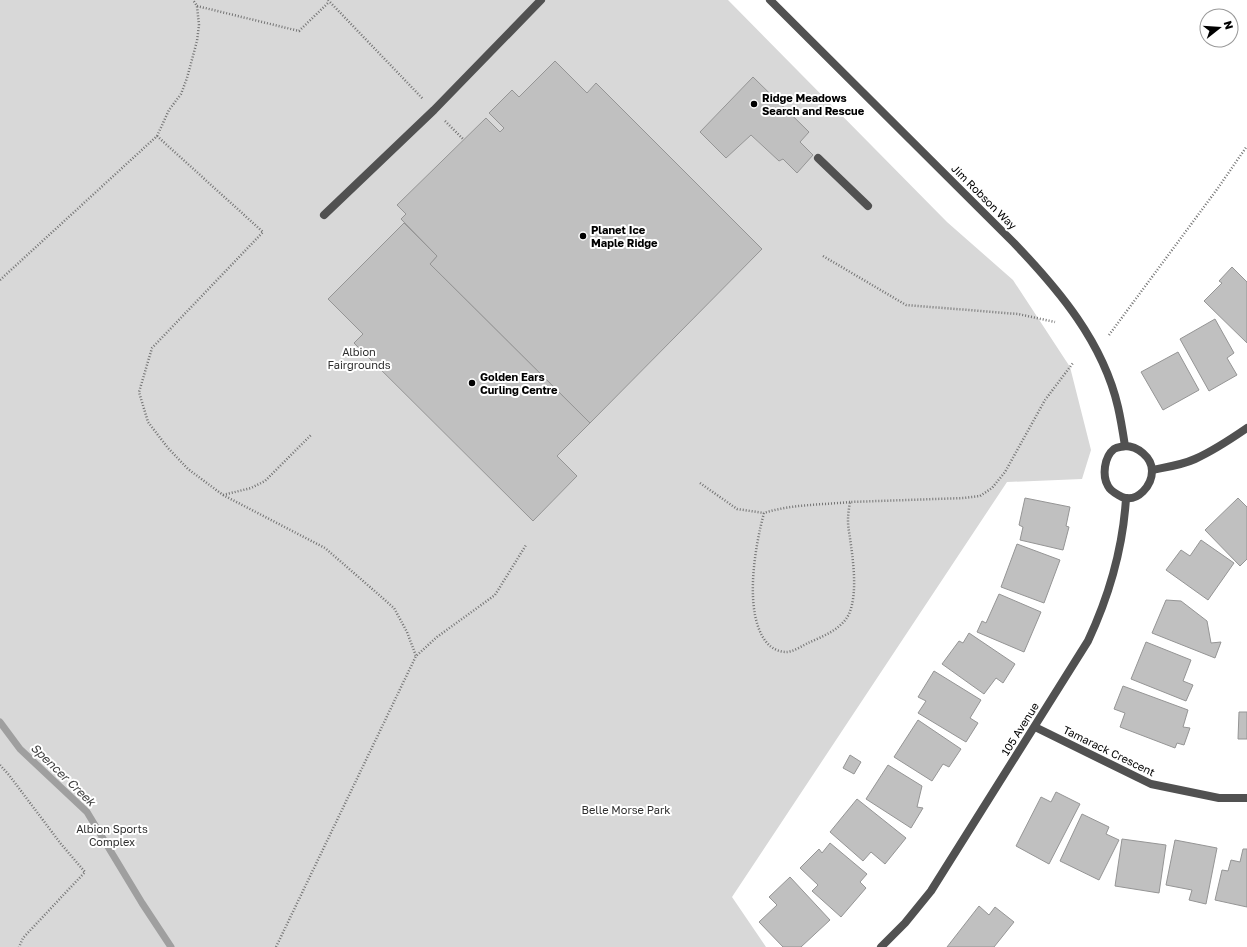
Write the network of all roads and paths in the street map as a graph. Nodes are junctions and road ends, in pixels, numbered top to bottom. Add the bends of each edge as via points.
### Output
1 (193, 0) edge
2 (541, 0) edge
3 (770, 0) edge
4 (329, 1) edge
5 (196, 6) junction
6 (434, 110) junction
7 (157, 136) junction
8 (464, 140) dead end
9 (1247, 146) edge
10 (818, 158) dead end
11 (868, 206) dead end
12 (324, 215) dead end
13 (823, 256) dead end
14 (0, 280) edge
15 (1055, 322) dead end
16 (1109, 335) dead end
17 (1073, 363) dead end
18 (1247, 428) edge
19 (311, 434) dead end
20 (1126, 446) junction
21 (1152, 470) junction
22 (700, 483) dead end
23 (223, 495) junction
24 (1126, 498) junction
25 (850, 502) junction
26 (764, 513) junction
27 (526, 545) dead end
28 (416, 656) junction
29 (1035, 727) junction
30 (0, 765) edge
31 (1247, 798) edge
32 (19, 947) edge
33 (276, 947) edge
34 (881, 947) edge

1 - 5 path
2 - 6 street
3 - 20 street, Jim Robson Way via 1009,237 1065,300 1094,345 1109,379 1118,406
4 - 5 path via 299,32
4 - 6 path
5 - 7 path via 199,25 187,78 181,94 169,110
6 - 8 path
6 - 12 street
7 - 14 path
7 - 23 path via 263,232 152,348 139,392 148,422 168,448 188,469
9 - 16 path
10 - 11 street
13 - 15 path via 906,305 1018,314
17 - 25 path via 1045,400 1005,472 992,488 980,496
18 - 21 street via 1195,459
19 - 23 path via 265,481 251,488
20 - 21 street via 1138,448 1147,458
20 - 24 street via 1114,450 1105,464 1108,486 1115,494
21 - 24 street via 1145,490 1136,497
22 - 26 path via 737,509
23 - 28 path via 325,548 394,608
24 - 29 street, 105 Avenue via 1118,554 1103,606 1082,653
25 - 26 path via 780,508
25 - 26 path via 848,521 854,574 849,614 839,628 787,652 779,651 765,641 754,612 754,569
27 - 28 path via 495,594
28 - 33 path
29 - 31 street, Tamarack Crescent via 1151,784 1219,798
29 - 34 street, 105 Avenue via 931,891
30 - 32 path via 85,872 23,938

